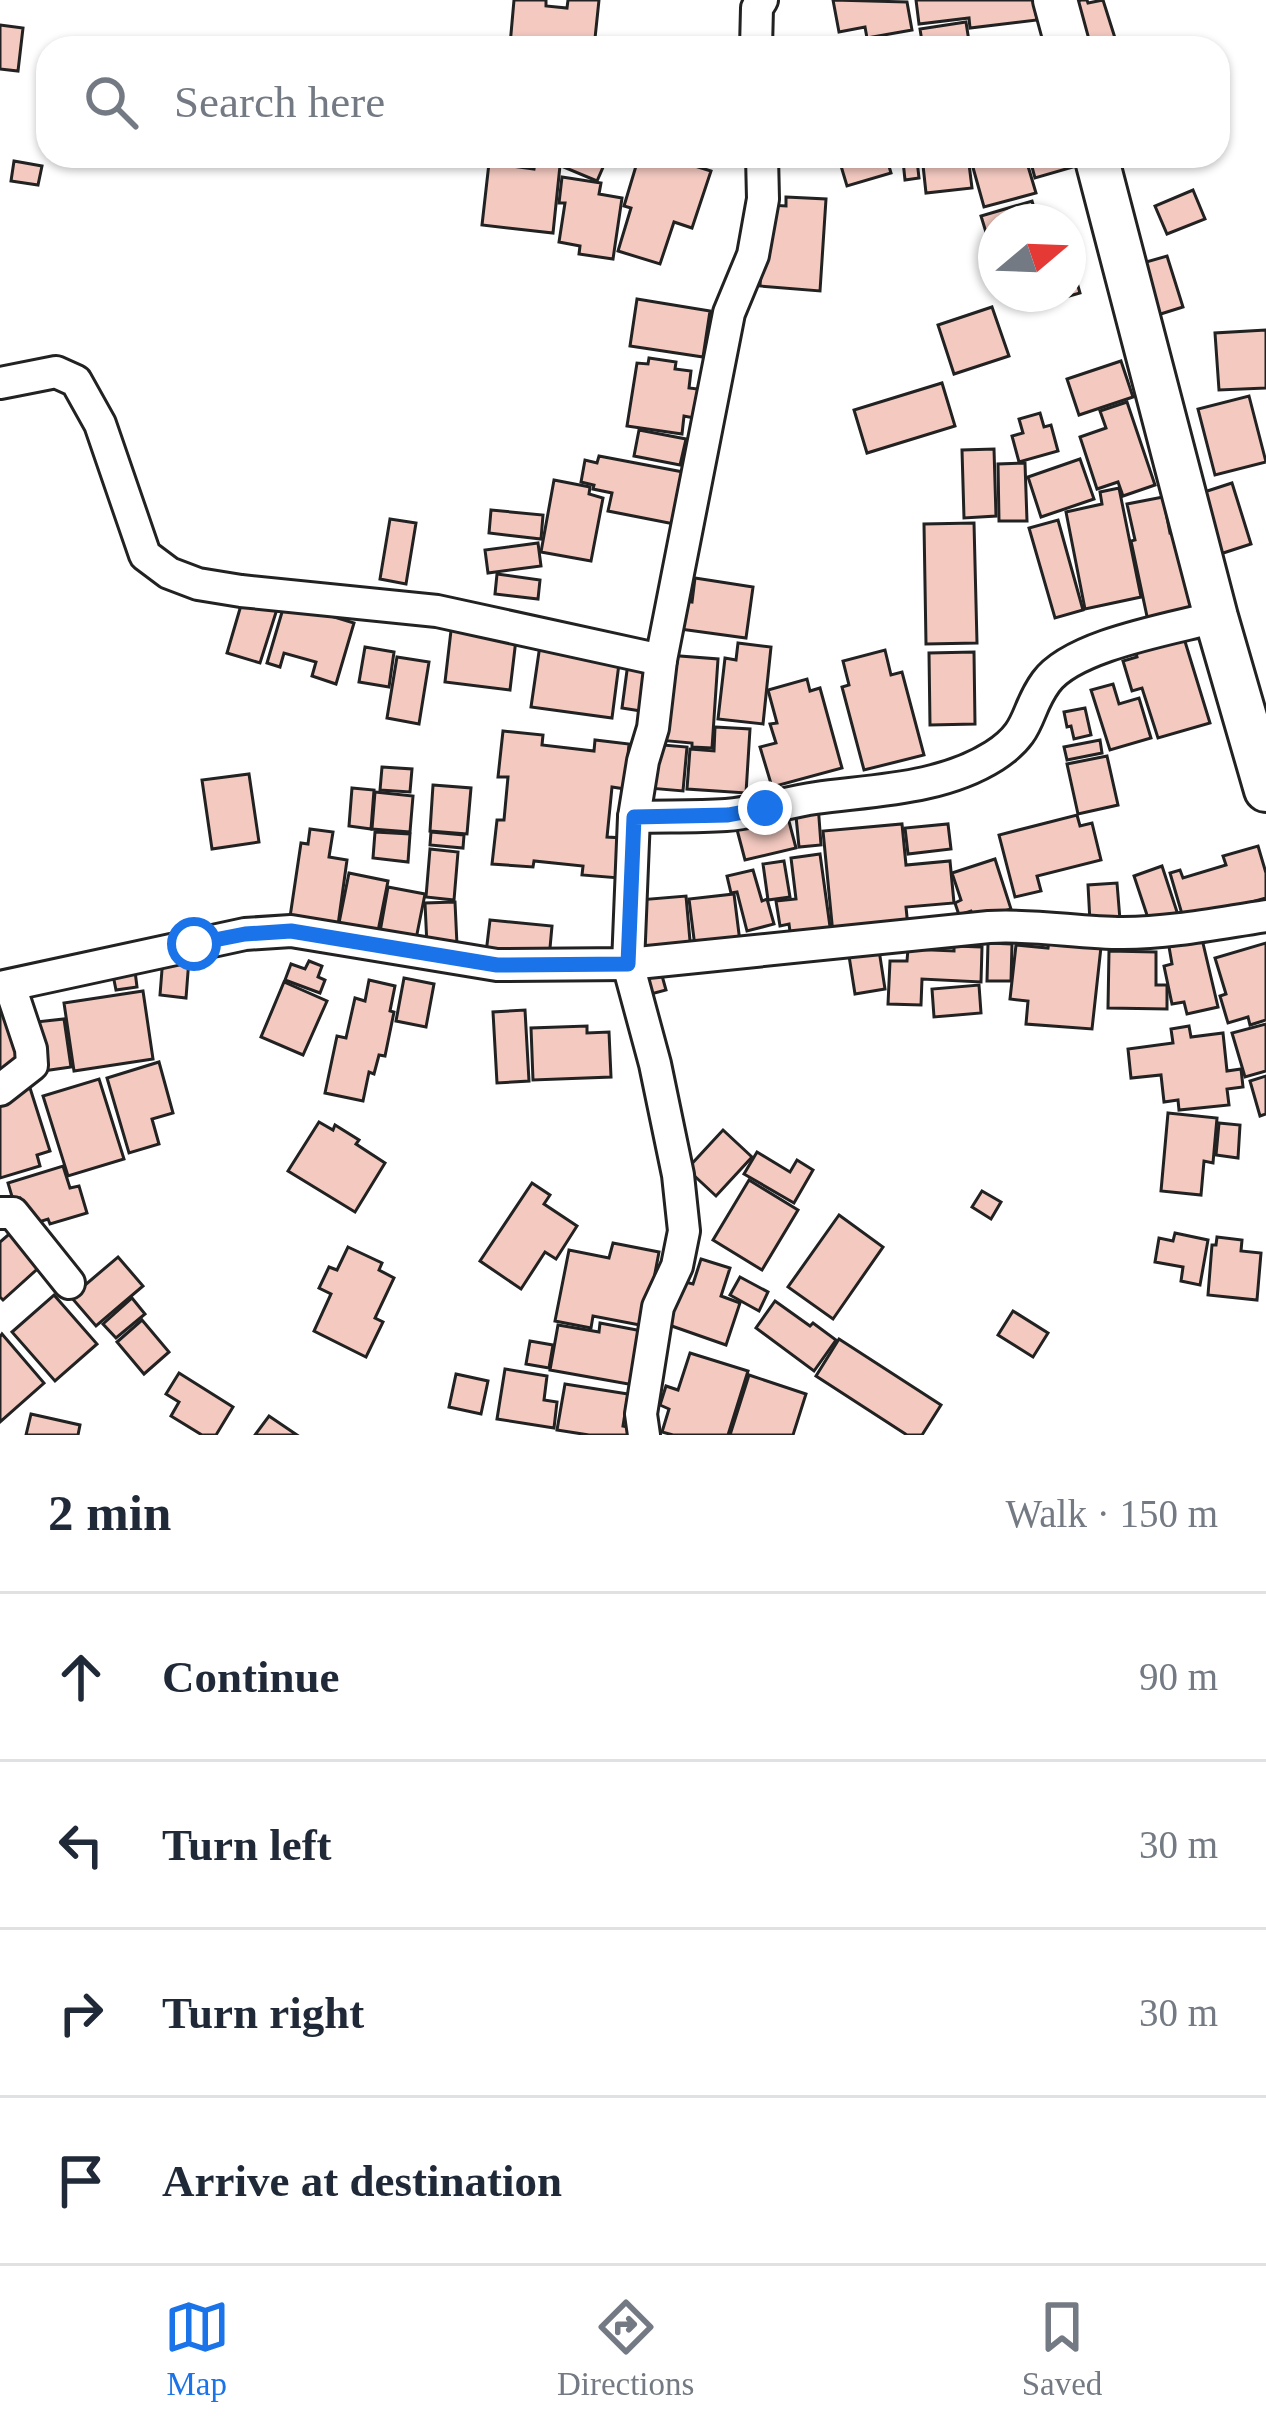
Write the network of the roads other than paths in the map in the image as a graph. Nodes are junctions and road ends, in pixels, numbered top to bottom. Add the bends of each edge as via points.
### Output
1 (762, 0) edge
2 (1055, 0) edge
3 (756, 36) edge
4 (1065, 36) edge
5 (762, 168) edge
6 (1099, 168) edge
7 (0, 383) edge
8 (1216, 617) junction
9 (662, 660) junction
10 (1266, 790) edge
11 (634, 817) junction
12 (1266, 916) edge
13 (628, 964) junction
14 (5, 987) edge
15 (0, 1090) edge
16 (0, 1214) edge
17 (69, 1283) dead end
18 (644, 1435) edge

1 - 3 street
2 - 4 main road
5 - 9 street via 753,255 730,313
6 - 8 main road
7 - 9 street via 56,372 76,381 100,424 146,555 170,573 241,591 437,611
8 - 10 main road
8 - 11 street via 1067,662 1046,682 1013,742 957,772 896,790 728,815
9 - 11 street
11 - 13 street
12 - 13 street via 1156,932 989,927
13 - 14 street via 497,965 291,931
13 - 18 street via 656,1064 684,1231 658,1307
14 - 15 street via 32,1065
16 - 17 street via 13,1213

